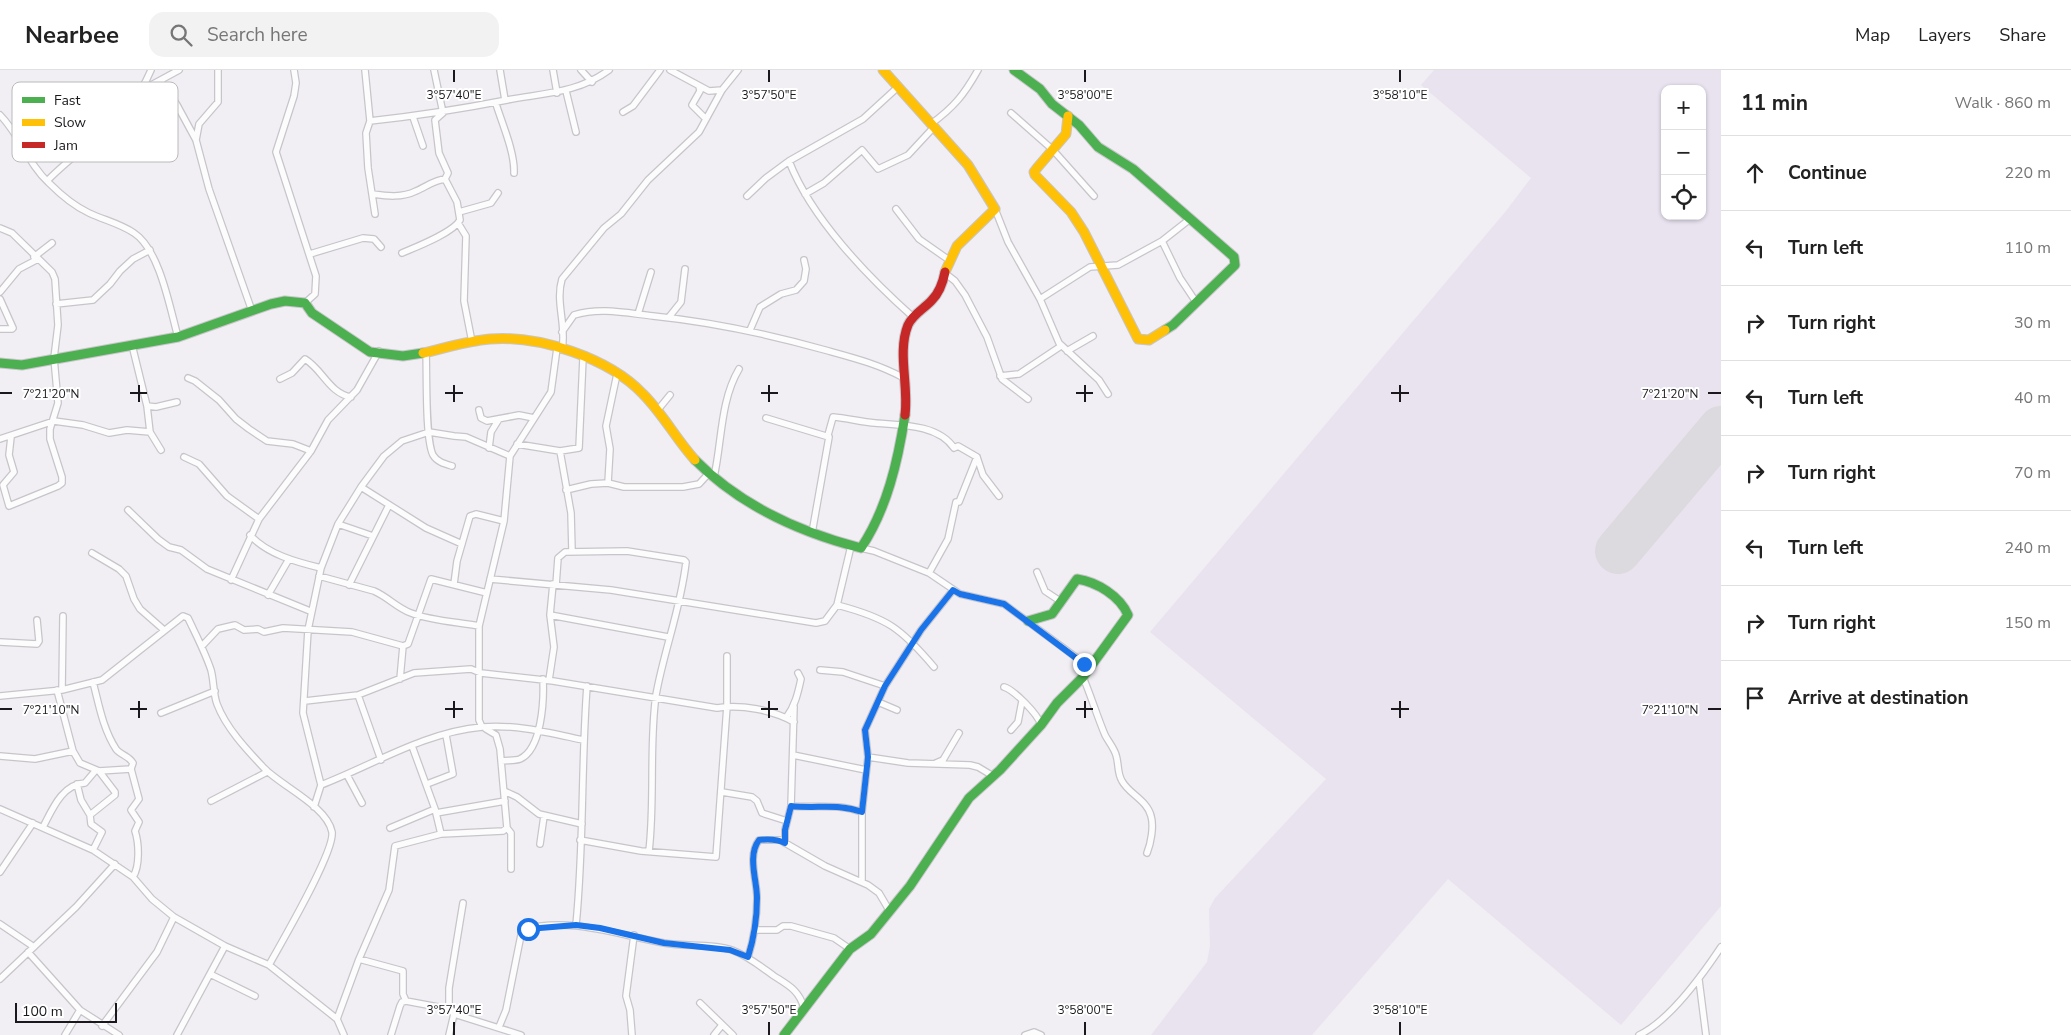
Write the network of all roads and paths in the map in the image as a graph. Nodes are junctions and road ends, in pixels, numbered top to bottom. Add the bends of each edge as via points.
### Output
1 (151, 70) edge
2 (179, 70) edge
3 (218, 70) edge
4 (294, 70) edge
5 (365, 70) edge
6 (434, 70) edge
7 (500, 70) edge
8 (553, 70) edge
9 (581, 70) edge
10 (608, 70) edge
11 (660, 70) edge
12 (670, 70) edge
13 (738, 70) edge
14 (883, 70) edge
15 (978, 70) edge
16 (1014, 70) edge
17 (161, 81) edge
18 (147, 82) edge
19 (592, 82) junction
20 (699, 86) junction
21 (898, 87) junction
22 (722, 90) junction
23 (566, 91) junction
24 (557, 93) junction
25 (505, 100) junction
26 (496, 104) junction
27 (178, 107) edge
28 (623, 112) dead end
29 (443, 113) junction
30 (1011, 113) dead end
31 (0, 115) edge
32 (1068, 116) junction
33 (413, 117) junction
34 (706, 119) junction
35 (370, 122) junction
36 (933, 126) junction
37 (12, 130) edge
38 (576, 132) dead end
39 (196, 140) junction
40 (423, 146) dead end
41 (1053, 150) junction
42 (789, 161) junction
43 (33, 162) edge
44 (67, 162) edge
45 (514, 173) dead end
46 (445, 179) junction
47 (47, 181) junction
48 (498, 193) dead end
49 (372, 194) junction
50 (806, 194) junction
51 (747, 196) dead end
52 (1094, 196) dead end
53 (896, 209) dead end
54 (995, 209) junction
55 (459, 212) junction
56 (375, 214) dead end
57 (1190, 219) junction
58 (458, 223) junction
59 (0, 228) edge
60 (1162, 241) junction
61 (52, 243) dead end
62 (381, 247) dead end
63 (150, 250) junction
64 (402, 253) dead end
65 (310, 254) junction
66 (36, 258) junction
67 (804, 260) dead end
68 (949, 260) junction
69 (1101, 268) junction
70 (684, 269) dead end
71 (651, 272) dead end
72 (946, 274) junction
73 (0, 292) edge
74 (0, 299) edge
75 (1040, 299) junction
76 (1196, 302) junction
77 (305, 303) junction
78 (56, 304) junction
79 (252, 311) junction
80 (638, 314) junction
81 (669, 317) junction
82 (913, 317) junction
83 (0, 329) edge
84 (750, 330) junction
85 (562, 332) junction
86 (1093, 336) dead end
87 (178, 337) junction
88 (472, 342) junction
89 (132, 345) junction
90 (1061, 346) junction
91 (559, 349) junction
92 (380, 351) junction
93 (1067, 351) junction
94 (426, 352) junction
95 (54, 358) junction
96 (583, 358) junction
97 (0, 363) edge
98 (739, 369) dead end
99 (617, 374) junction
100 (1000, 376) junction
101 (188, 378) dead end
102 (904, 378) junction
103 (280, 379) dead end
104 (670, 394) dead end
105 (1108, 394) dead end
106 (350, 397) junction
107 (1028, 399) dead end
108 (177, 402) dead end
109 (146, 406) junction
110 (479, 410) dead end
111 (657, 412) junction
112 (534, 418) junction
113 (766, 418) dead end
114 (499, 419) junction
115 (54, 421) junction
116 (903, 424) junction
117 (150, 432) junction
118 (428, 432) junction
119 (828, 435) junction
120 (11, 437) junction
121 (0, 439) edge
122 (517, 444) junction
123 (489, 448) junction
124 (161, 450) dead end
125 (560, 451) junction
126 (311, 452) junction
127 (510, 456) junction
128 (184, 457) dead end
129 (977, 457) junction
130 (452, 466) dead end
131 (711, 475) junction
132 (608, 483) junction
133 (360, 487) junction
134 (566, 490) junction
135 (999, 496) dead end
136 (389, 505) junction
137 (128, 510) dead end
138 (259, 519) junction
139 (504, 521) junction
140 (338, 524) junction
141 (812, 533) junction
142 (250, 535) junction
143 (373, 536) junction
144 (870, 537) junction
145 (462, 544) junction
146 (851, 546) junction
147 (860, 548) junction
148 (874, 551) junction
149 (572, 552) junction
150 (92, 553) dead end
151 (288, 559) junction
152 (321, 568) junction
153 (1037, 572) dead end
154 (929, 573) junction
155 (318, 576) junction
156 (490, 579) junction
157 (231, 580) junction
158 (454, 584) junction
159 (554, 584) junction
160 (349, 585) junction
161 (953, 590) junction
162 (486, 593) junction
163 (268, 595) junction
164 (679, 599) junction
165 (1060, 601) junction
166 (837, 605) junction
167 (310, 611) junction
168 (418, 615) junction
169 (550, 615) junction
170 (63, 616) dead end
171 (37, 620) dead end
172 (1028, 621) junction
173 (479, 626) junction
174 (164, 630) junction
175 (308, 630) junction
176 (668, 637) junction
177 (0, 642) edge
178 (913, 642) junction
179 (202, 646) junction
180 (403, 646) junction
181 (727, 656) dead end
182 (934, 667) dead end
183 (820, 670) dead end
184 (481, 673) junction
185 (798, 673) dead end
186 (1085, 674) junction
187 (400, 679) junction
188 (546, 680) junction
189 (93, 682) junction
190 (588, 686) junction
191 (885, 686) junction
192 (1004, 686) dead end
193 (60, 690) junction
194 (215, 691) junction
195 (358, 695) junction
196 (0, 696) edge
197 (656, 697) junction
198 (305, 701) junction
199 (1022, 701) junction
200 (878, 702) junction
201 (727, 706) junction
202 (794, 707) junction
203 (897, 710) dead end
204 (161, 713) dead end
205 (786, 718) junction
206 (794, 722) junction
207 (1041, 725) junction
208 (482, 727) junction
209 (537, 730) junction
210 (1011, 730) dead end
211 (959, 733) dead end
212 (446, 735) junction
213 (583, 740) junction
214 (412, 746) junction
215 (73, 751) junction
216 (792, 755) junction
217 (0, 756) edge
218 (868, 757) junction
219 (381, 760) junction
220 (501, 761) junction
221 (931, 764) junction
222 (131, 769) junction
223 (866, 770) junction
224 (97, 771) junction
225 (267, 772) junction
226 (347, 775) junction
227 (993, 776) junction
228 (77, 784) junction
229 (427, 784) junction
230 (321, 785) junction
231 (504, 791) junction
232 (722, 792) junction
233 (211, 801) dead end
234 (505, 801) junction
235 (362, 803) dead end
236 (791, 806) junction
237 (314, 807) junction
238 (0, 808) edge
239 (436, 811) junction
240 (862, 812) junction
241 (90, 815) junction
242 (544, 816) junction
243 (787, 821) junction
244 (33, 823) junction
245 (582, 824) junction
246 (43, 828) junction
247 (390, 828) dead end
248 (507, 828) junction
249 (441, 834) junction
250 (580, 840) junction
251 (785, 843) junction
252 (540, 844) dead end
253 (93, 850) junction
254 (649, 851) junction
255 (1147, 853) dead end
256 (115, 864) junction
257 (511, 869) dead end
258 (0, 872) edge
259 (133, 877) junction
260 (862, 882) junction
261 (463, 903) dead end
262 (889, 910) junction
263 (174, 917) junction
264 (0, 924) edge
265 (576, 925) junction
266 (755, 930) junction
267 (634, 935) junction
268 (225, 946) junction
269 (1721, 946) edge
270 (34, 947) junction
271 (850, 949) junction
272 (28, 952) junction
273 (748, 957) junction
274 (359, 959) junction
275 (269, 965) junction
276 (210, 974) junction
277 (0, 979) edge
278 (1698, 980) junction
279 (255, 996) dead end
280 (406, 1001) junction
281 (700, 1003) dead end
282 (804, 1008) junction
283 (80, 1010) junction
284 (452, 1011) junction
285 (337, 1019) junction
286 (722, 1025) junction
287 (102, 1026) junction
288 (499, 1027) junction
289 (65, 1035) edge
290 (119, 1035) edge
291 (176, 1035) edge
292 (344, 1035) edge
293 (392, 1035) edge
294 (449, 1035) edge
295 (520, 1035) edge
296 (632, 1035) edge
297 (714, 1035) edge
298 (733, 1035) edge
299 (784, 1035) edge
300 (1025, 1035) edge
301 (1041, 1035) edge
302 (1639, 1035) edge
303 (1706, 1035) edge

1 - 18 street
2 - 17 street
3 - 39 street via 218,102 199,124
4 - 65 street via 294,96 276,152
5 - 35 street
6 - 29 street
7 - 25 street
8 - 24 street
9 - 19 street
10 - 19 street
11 - 28 street via 633,106
12 - 20 street
13 - 22 street
14 - 21 street
15 - 36 street via 952,109
16 - 32 street
19 - 23 street
20 - 22 street via 709,91
20 - 34 street via 700,92 692,105
21 - 36 street
21 - 42 street via 863,119
22 - 34 street
23 - 24 street
23 - 38 street
24 - 25 street
25 - 26 street
26 - 29 street
26 - 45 street via 507,135
27 - 39 street
29 - 33 street
29 - 46 street via 435,120 439,153 448,173
30 - 41 street
31 - 37 street
32 - 41 street via 1066,134
32 - 57 street via 1098,147 1132,169
33 - 35 street
33 - 40 street
34 - 85 street via 699,132 648,180 562,279
35 - 49 street via 366,138
36 - 50 street via 908,155 878,169 862,150
36 - 54 street via 968,165
39 - 79 street via 209,189
41 - 52 street
41 - 69 street via 1036,168 1035,175 1071,212
42 - 50 street via 797,182
42 - 51 street
43 - 47 street
44 - 47 street
46 - 49 street via 400,196
46 - 55 street
47 - 63 street via 87,212 134,233
48 - 55 street via 491,203
49 - 56 street
50 - 82 street via 855,259
53 - 68 street via 919,239
54 - 68 street
54 - 75 street via 1008,242
55 - 58 street
57 - 60 street
57 - 76 street via 1230,251 1235,262
58 - 64 street
58 - 88 street via 466,236 464,301
59 - 66 street via 12,233
60 - 69 street via 1118,265
60 - 76 street
61 - 66 street
62 - 65 street via 374,239 363,238
63 - 78 street via 120,270 93,300
63 - 87 street
65 - 77 street via 317,288
66 - 73 street via 19,269
66 - 78 street via 52,272
67 - 84 street via 804,281 796,290 781,294 760,307
68 - 72 street
69 - 75 street via 1090,267
69 - 76 street via 1138,339 1149,340 1173,325
70 - 81 street via 681,302
71 - 80 street
72 - 82 street via 929,305
72 - 100 street via 965,295 987,337
74 - 83 street via 13,328
75 - 90 street
77 - 79 street via 285,301
77 - 92 street via 315,315 370,352
78 - 95 street via 58,325
79 - 87 street
80 - 81 street
80 - 85 street via 603,310 582,313 569,319
81 - 84 street
82 - 102 street via 905,337
84 - 102 street via 879,365
85 - 91 street via 564,340
86 - 93 street
87 - 89 street
88 - 91 street via 505,339
88 - 94 street
89 - 95 street
89 - 109 street
90 - 93 street
90 - 100 street via 1019,374
91 - 96 street
91 - 112 street via 552,392
92 - 94 street via 385,355 403,356
92 - 106 street
93 - 105 street via 1099,380
94 - 118 street
95 - 97 street via 22,365
95 - 115 street via 58,390
96 - 99 street
96 - 125 street via 579,448
98 - 131 street via 728,392 720,450
99 - 111 street via 634,384
99 - 132 street via 606,426 610,449
100 - 107 street
101 - 126 street via 267,441 293,444
102 - 116 street via 907,395
103 - 106 street via 292,373 306,359 342,396
104 - 111 street
106 - 126 street via 328,420
108 - 109 street via 156,408
109 - 117 street
110 - 114 street via 482,420
111 - 131 street
112 - 114 street via 519,414
112 - 122 street
113 - 119 street
114 - 123 street via 491,432
115 - 117 street via 109,433 127,430
115 - 120 street
115 - 120 street via 50,439 62,482 9,506 3,485 14,472 10,455
116 - 119 street via 833,418
116 - 129 street via 946,439 954,448 958,446
116 - 144 street via 896,468
117 - 124 street
118 - 123 street via 466,438
118 - 130 street via 433,456 442,464
118 - 133 street via 402,441 384,456
119 - 141 street
120 - 121 street
122 - 125 street
122 - 127 street
123 - 127 street
125 - 134 street
126 - 138 street
127 - 139 street
128 - 138 street via 199,464 227,496
129 - 135 street via 984,475
129 - 154 street via 963,496 956,502 948,539
131 - 132 street via 699,484 683,487 624,487
131 - 141 street via 753,508
132 - 134 street
133 - 136 street
133 - 140 street
134 - 149 street via 571,513
136 - 143 street
136 - 145 street via 426,528
137 - 157 street via 169,547 181,550
138 - 142 street
139 - 145 street via 476,514 470,516
139 - 156 street
140 - 143 street
140 - 152 street
141 - 146 street
142 - 151 street via 259,545
142 - 157 street
143 - 160 street
144 - 147 street
144 - 148 street
145 - 158 street
146 - 147 street
146 - 166 street
147 - 148 street
148 - 154 street
149 - 159 street via 559,555
149 - 164 street via 627,551 684,560 686,565
150 - 174 street via 126,576 140,609
151 - 152 street
151 - 163 street
152 - 155 street
153 - 165 street via 1045,591
154 - 161 street
155 - 160 street
155 - 167 street
156 - 159 street
156 - 162 street
157 - 163 street
158 - 162 street
158 - 168 street via 431,579
159 - 164 street
159 - 169 street
160 - 168 street via 383,595 398,608
161 - 172 street via 1004,604
161 - 178 street
162 - 173 street
163 - 167 street
164 - 166 street via 816,623 825,621
164 - 176 street
165 - 172 street via 1047,617
165 - 186 street via 1075,580 1086,579 1126,607 1128,615
166 - 178 street via 887,622
167 - 175 street
168 - 173 street
168 - 180 street via 408,644
169 - 176 street
169 - 188 street via 554,647
170 - 193 street
171 - 177 street via 37,644
172 - 186 street via 1077,658
173 - 184 street
174 - 179 street via 183,616 188,618
174 - 189 street via 102,680
175 - 179 street via 283,628 264,632 227,626 218,629
175 - 180 street via 352,632
175 - 198 street
176 - 197 street
178 - 182 street
178 - 191 street
179 - 194 street
180 - 187 street
181 - 201 street
183 - 191 street via 844,672
184 - 187 street via 471,669 444,670 414,673
184 - 188 street
184 - 208 street via 479,720
185 - 202 street via 801,679
186 - 207 street
186 - 255 street via 1106,736 1116,755 1121,780 1151,814 1151,844
187 - 195 street
188 - 190 street
188 - 209 street
189 - 193 street
189 - 222 street via 110,738 118,752 129,756 134,763
190 - 197 street
190 - 213 street
191 - 200 street
192 - 199 street
193 - 196 street
193 - 215 street
194 - 204 street
194 - 225 street via 221,712 244,747
195 - 198 street
195 - 219 street
197 - 201 street via 717,708
197 - 254 street
198 - 230 street via 303,713
199 - 207 street via 1038,717
199 - 210 street via 1018,722
200 - 203 street
200 - 218 street via 865,730
201 - 205 street
201 - 232 street
202 - 205 street
202 - 206 street
205 - 206 street
206 - 216 street
207 - 227 street
208 - 209 street
208 - 212 street
208 - 220 street via 496,735
209 - 213 street
209 - 220 street via 531,751 520,759
211 - 221 street via 943,760
212 - 214 street
212 - 229 street via 453,774
213 - 245 street
214 - 219 street
214 - 229 street
215 - 217 street via 35,759
215 - 224 street via 80,762
216 - 223 street
216 - 236 street
218 - 221 street
218 - 223 street
219 - 226 street
220 - 231 street
221 - 227 street via 970,765
222 - 224 street
222 - 259 street via 139,799 131,810 139,822 135,830 137,867
223 - 240 street
224 - 228 street via 85,783
224 - 241 street via 115,795
225 - 233 street
225 - 237 street
226 - 230 street
226 - 235 street
227 - 262 street via 969,798 910,886
228 - 241 street
228 - 246 street via 60,797
229 - 239 street
230 - 237 street
231 - 234 street
231 - 242 street
232 - 243 street via 752,797 762,812
232 - 254 street via 716,857
234 - 239 street
234 - 248 street
236 - 240 street via 831,805
236 - 243 street
237 - 275 street via 330,825 330,845 307,897
238 - 244 street
239 - 247 street
239 - 249 street
240 - 260 street
241 - 253 street via 91,824 102,832
242 - 245 street
242 - 252 street
243 - 251 street
244 - 246 street
244 - 258 street
245 - 250 street
246 - 253 street
248 - 249 street via 503,831
248 - 257 street via 511,833
249 - 274 street via 395,846 389,890
250 - 254 street
250 - 265 street
251 - 260 street
251 - 266 street via 764,839 756,844 753,869 757,898
253 - 256 street
256 - 259 street
256 - 270 street
259 - 263 street
260 - 262 street via 879,893
261 - 284 street via 449,988
262 - 271 street via 871,934
263 - 268 street
263 - 287 street via 156,952
264 - 270 street
265 - 267 street
265 - 288 street via 522,930 506,1010
266 - 271 street via 791,926 834,938
266 - 273 street
267 - 273 street via 664,943 730,950
267 - 296 street via 626,996
268 - 275 street
268 - 276 street
269 - 278 street
270 - 272 street
271 - 282 street
272 - 277 street
272 - 283 street
273 - 282 street via 793,988 802,999
274 - 280 street via 403,971
274 - 285 street
275 - 285 street
276 - 279 street
276 - 291 street
278 - 302 street via 1657,1024
278 - 303 street
280 - 284 street
280 - 293 street via 400,1006
281 - 286 street
282 - 299 street
283 - 287 street
283 - 289 street
284 - 288 street
284 - 294 street
285 - 292 street
286 - 297 street
286 - 298 street
287 - 290 street
288 - 295 street
300 - 301 street via 1034,1032

